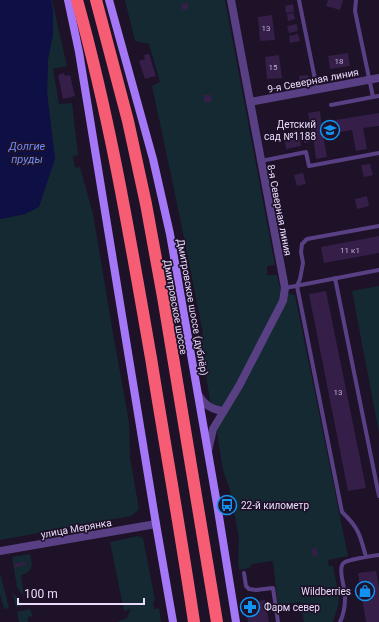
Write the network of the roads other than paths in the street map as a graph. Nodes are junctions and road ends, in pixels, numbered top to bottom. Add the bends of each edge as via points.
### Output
1 (68, 0) edge
2 (77, 0) edge
3 (96, 0) edge
4 (109, 0) edge
5 (231, 0) edge
6 (299, 0) edge
7 (357, 0) edge
8 (379, 78) edge
9 (368, 80) junction
10 (317, 90) junction
11 (379, 96) edge
12 (372, 97) junction
13 (250, 102) junction
14 (331, 105) dead end
15 (379, 153) edge
16 (261, 161) junction
17 (379, 226) edge
18 (379, 270) edge
19 (335, 278) junction
20 (297, 286) junction
21 (285, 288) junction
22 (198, 392) junction
23 (223, 411) junction
24 (208, 452) junction
25 (379, 496) edge
26 (156, 524) junction
27 (0, 551) edge
28 (379, 555) edge
29 (366, 557) junction
30 (244, 573) dead end
31 (173, 622) edge
32 (194, 622) edge
33 (217, 622) edge
34 (236, 622) edge
35 (278, 622) edge
36 (340, 622) edge

1 - 26 street via 79,52
2 - 32 highway via 108,126 121,192
3 - 33 highway, Дмитровское шоссе via 128,122 146,204
4 - 22 street, Дмитровское шоссе (дублёр) via 153,159 170,234
5 - 13 street, 8-я Северная линия
6 - 10 lane
7 - 9 lane via 355,11
8 - 9 street, 9-я Северная линия
9 - 10 street, 9-я Северная линия
9 - 12 lane
10 - 13 street, 9-я Северная линия
11 - 12 lane
12 - 14 lane
13 - 16 street, 8-я Северная линия
15 - 16 lane via 309,166 306,152
16 - 21 street, 8-я Северная линия
17 - 20 lane via 306,239 302,244 303,263
18 - 19 lane
19 - 20 lane
19 - 25 lane
20 - 21 lane
20 - 29 lane via 342,512 360,534
21 - 23 street, 8-я Северная линия via 283,301 239,386
22 - 23 street via 202,401 215,410
22 - 24 street, Дмитровское шоссе (дублёр)
23 - 24 street, 8-я Северная линия via 213,429
24 - 34 street, Дмитровское шоссе (дублёр)
26 - 27 street, улица Мерянка
26 - 31 street
28 - 29 lane
29 - 36 lane via 341,565 346,596 345,612
30 - 35 lane via 249,589 273,588

